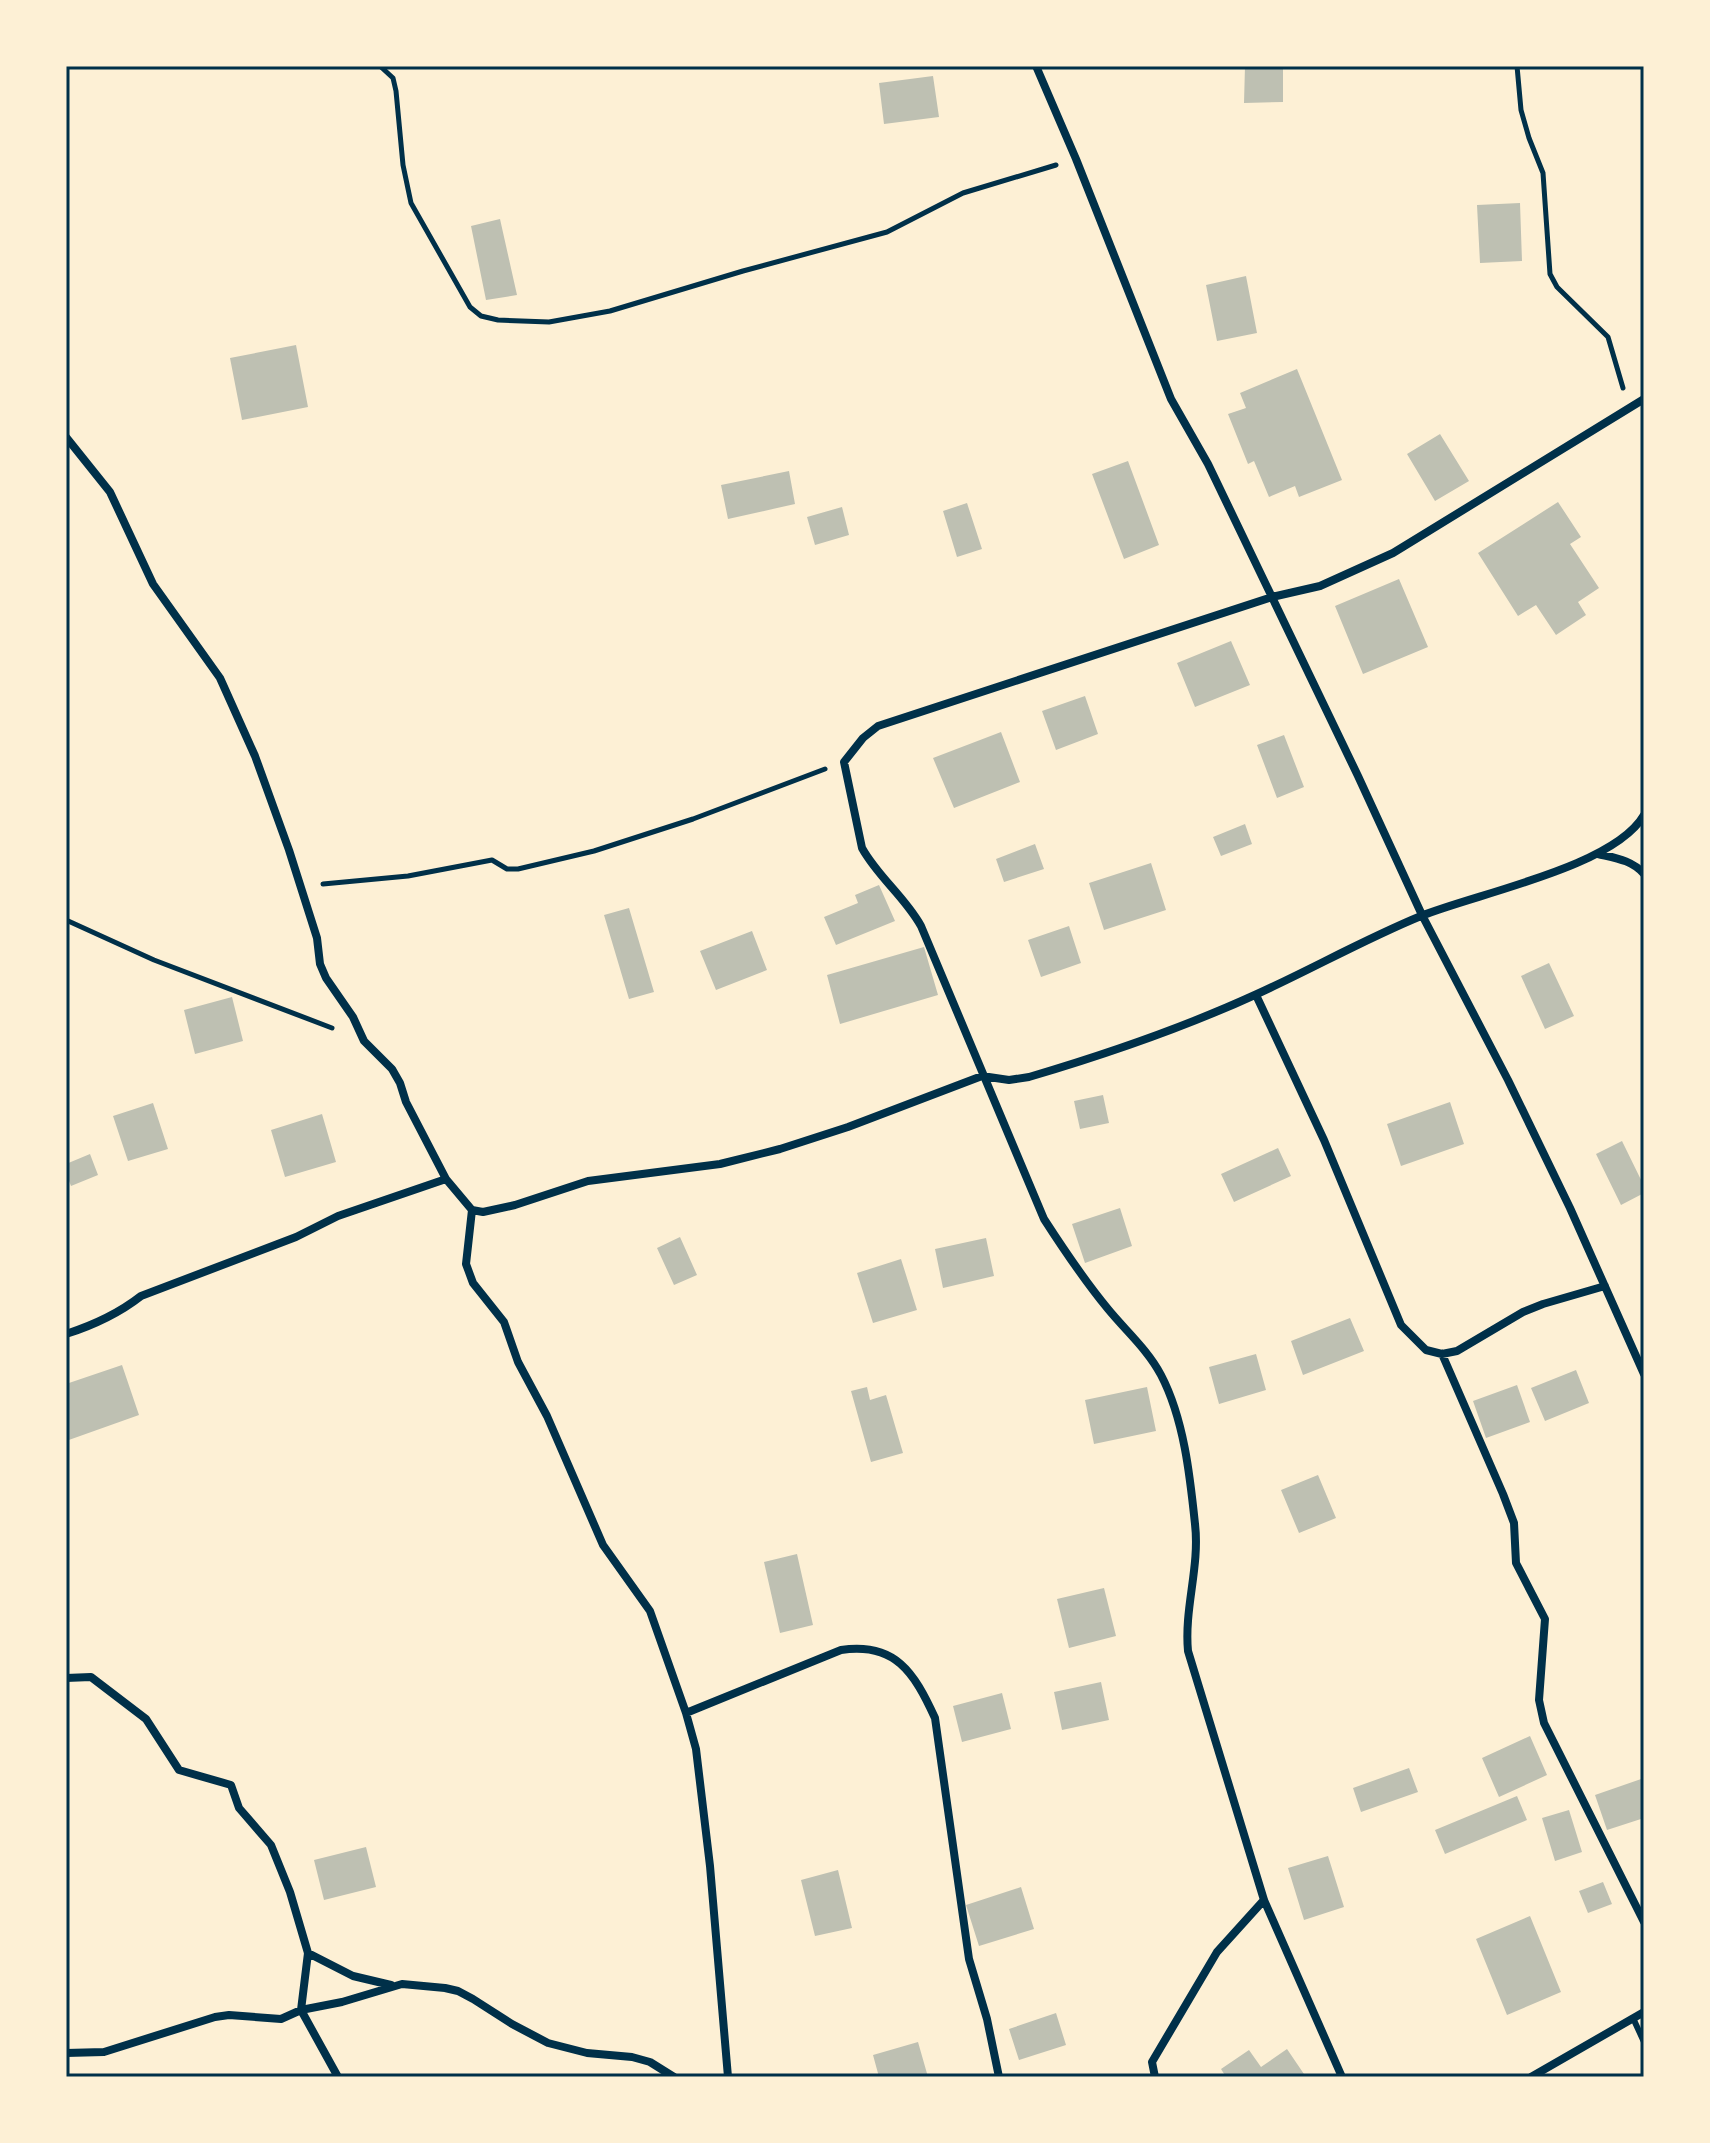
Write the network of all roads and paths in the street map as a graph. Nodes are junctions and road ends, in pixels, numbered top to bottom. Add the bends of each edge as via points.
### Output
1 (380, 66) edge
2 (1036, 66) edge
3 (1517, 66) edge
4 (1076, 159) junction
5 (1644, 399) edge
6 (1629, 409) junction
7 (66, 437) edge
8 (1272, 597) junction
9 (844, 762) junction
10 (1644, 815) edge
11 (1597, 854) junction
12 (1644, 874) edge
13 (302, 887) junction
14 (1422, 915) junction
15 (66, 920) edge
16 (1256, 995) junction
17 (364, 1041) junction
18 (982, 1076) junction
19 (446, 1179) junction
20 (472, 1210) junction
21 (1605, 1286) junction
22 (66, 1334) edge
23 (1442, 1354) junction
24 (1644, 1374) edge
25 (66, 1678) edge
26 (686, 1713) junction
27 (1264, 1900) junction
28 (1644, 1922) edge
29 (308, 1953) junction
30 (391, 1985) junction
31 (301, 2010) junction
32 (1644, 2012) edge
33 (1633, 2018) junction
34 (1644, 2042) edge
35 (66, 2053) edge
36 (338, 2077) edge
37 (674, 2077) edge
38 (728, 2077) edge
39 (999, 2077) edge
40 (1155, 2077) edge
41 (1342, 2077) edge
42 (1531, 2077) edge

1 - 4 path via 393,78 396,91 411,203 470,307 498,320 549,322 610,311 887,232 963,193
2 - 4 street
3 - 6 path via 1521,110 1543,173 1550,274 1608,337
4 - 8 street via 1171,399
5 - 6 street
6 - 8 street via 1393,553 1320,586
7 - 13 street via 110,492 153,584 220,678 255,756
8 - 9 street via 878,726
8 - 14 street
9 - 13 path via 693,819 518,869 492,860 408,876
9 - 18 street via 862,848 921,926
10 - 11 street via 1627,836
11 - 12 street via 1625,860
11 - 14 street
13 - 17 street via 320,964
14 - 16 street
14 - 21 street via 1508,1080
15 - 17 path
16 - 18 street via 1167,1032 1029,1077
16 - 23 street via 1401,1325 1426,1350
17 - 19 street via 392,1069
18 - 20 street via 780,1149 720,1164 588,1181 515,1205
18 - 27 street via 1044,1219 1072,1263 1142,1347 1173,1402 1195,1527 1188,1651
19 - 20 street
19 - 22 street via 338,1216 141,1296 91,1326
20 - 26 street via 466,1264 473,1283 504,1322 603,1545 650,1611
21 - 23 street via 1533,1308 1457,1351
21 - 24 street
23 - 28 street via 1514,1523 1516,1563 1545,1619 1539,1700 1544,1723
25 - 29 street via 91,1677 146,1719 179,1770 231,1785 239,1808 271,1845
26 - 38 street via 696,1749 710,1866
26 - 39 street via 841,1650 862,1647 888,1653 905,1668 935,1718 969,1959
27 - 40 street via 1217,1952 1152,2062
27 - 41 street
29 - 30 street via 353,1976
29 - 31 street
30 - 31 street
30 - 37 street via 458,1991 548,2043 641,2060
31 - 35 street via 281,2019 215,2017 104,2052
31 - 36 street
32 - 33 street
33 - 34 lane
33 - 42 street

